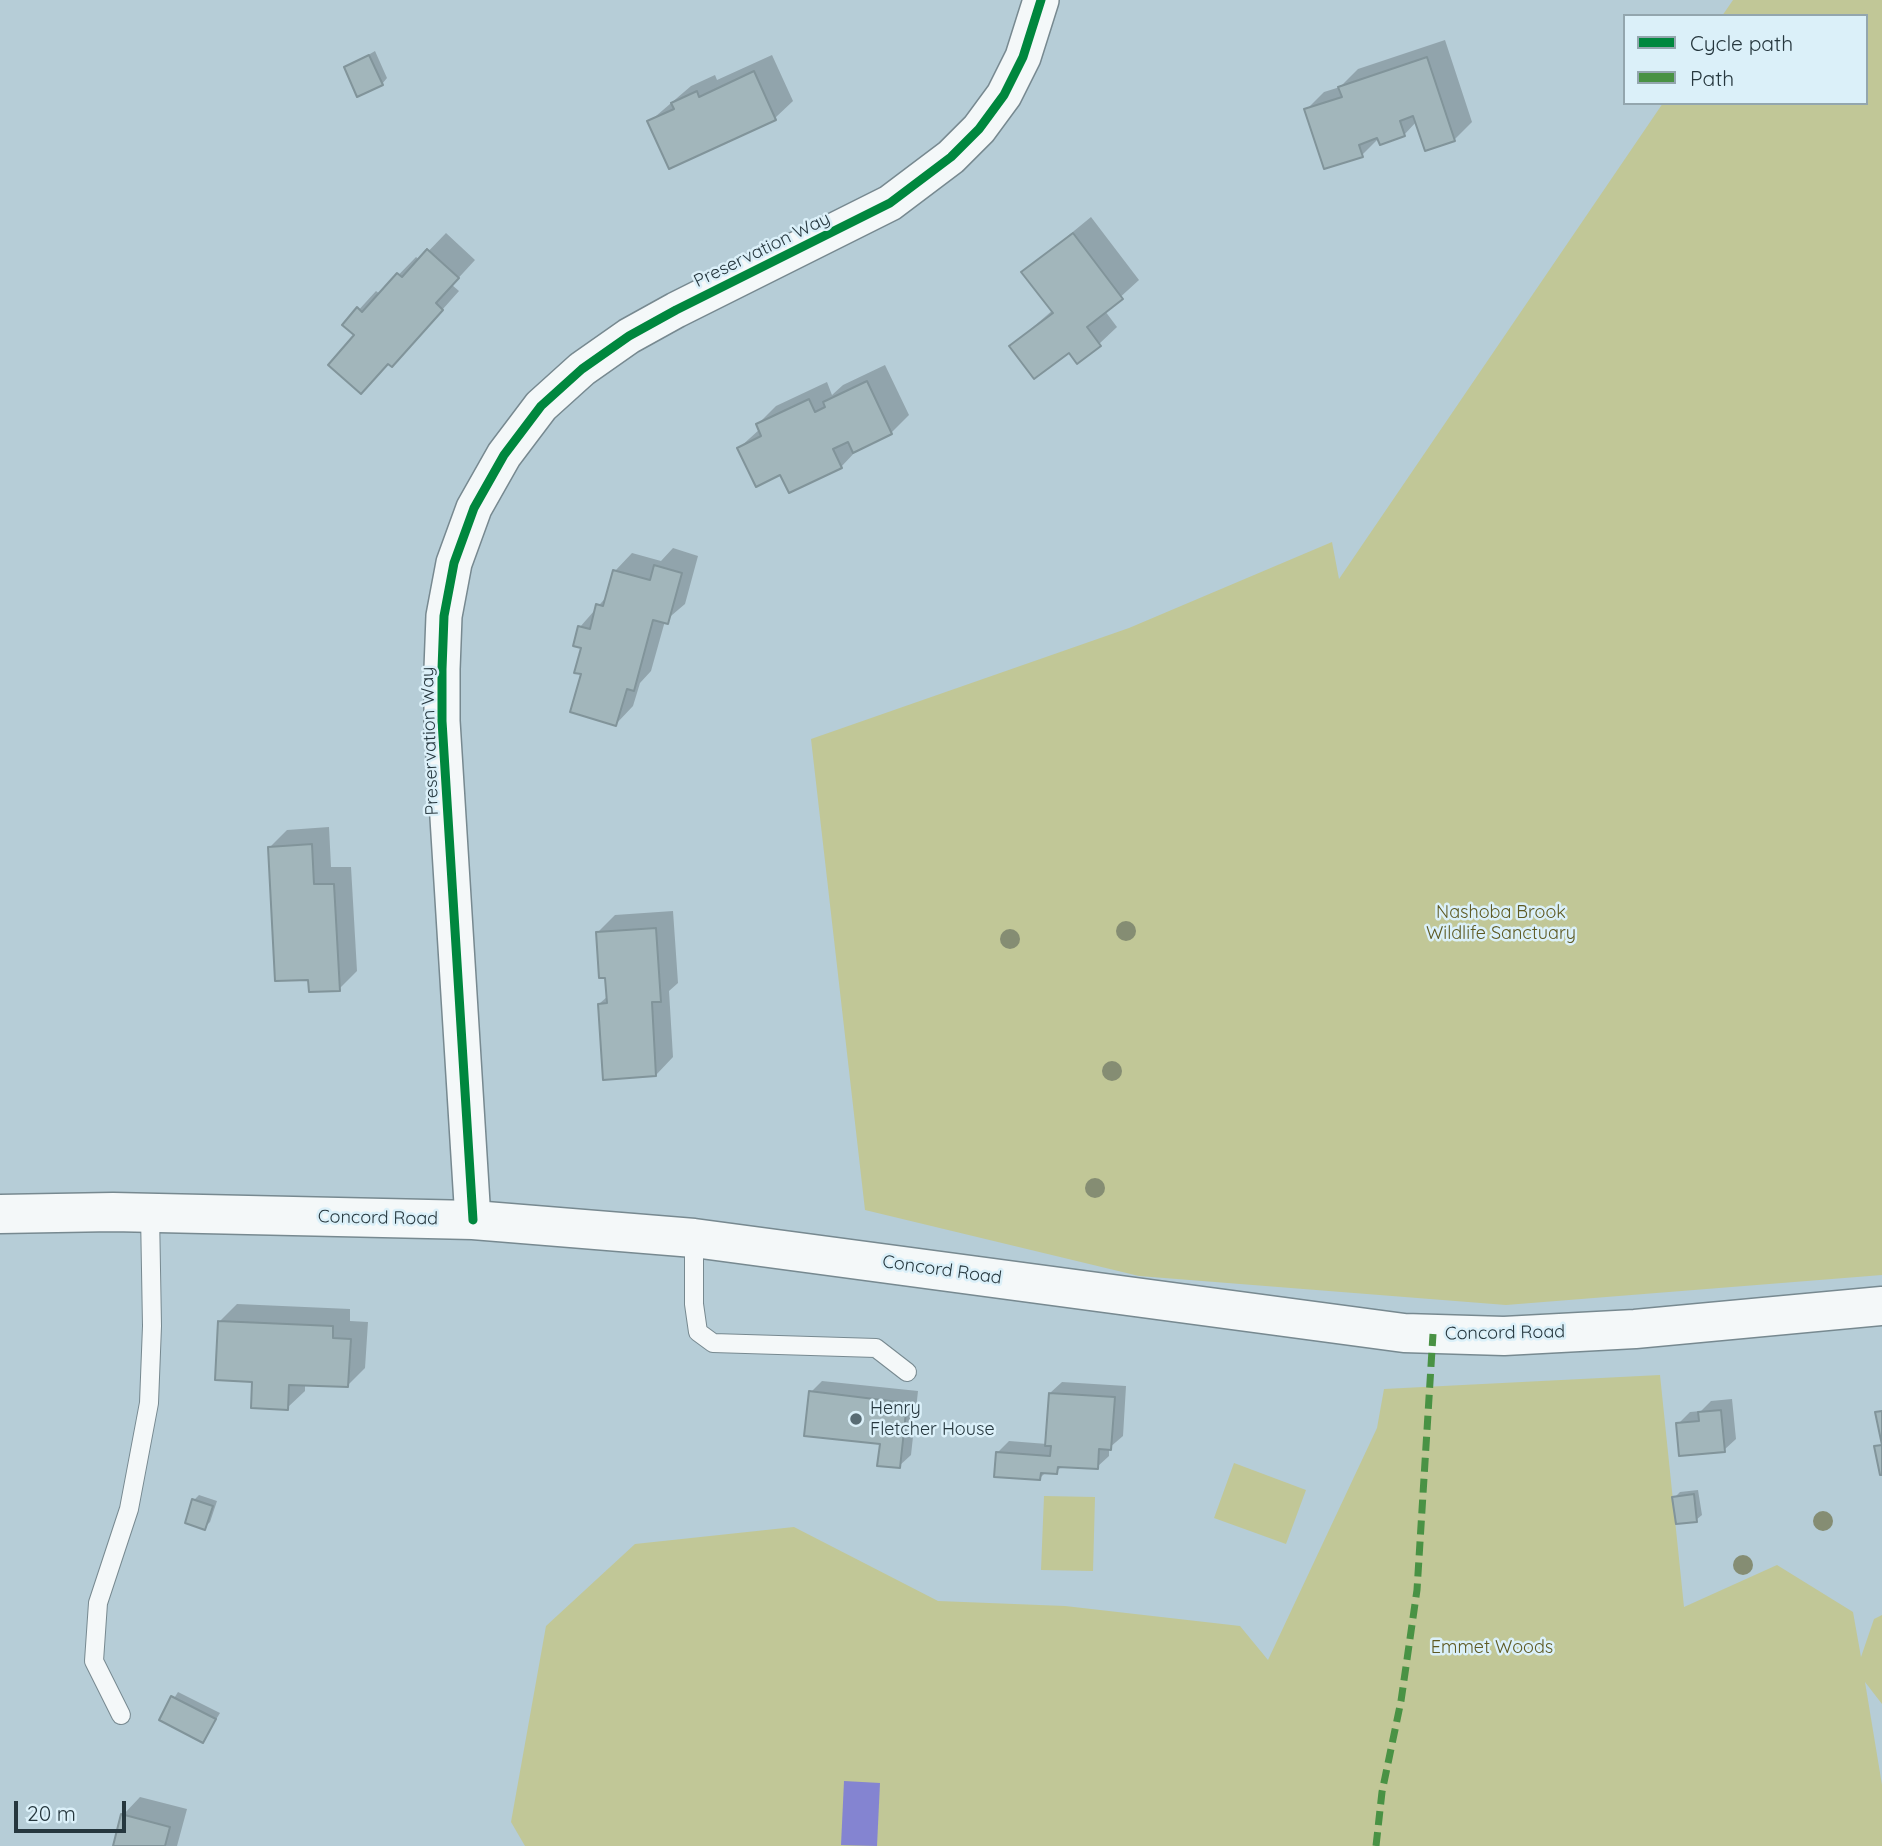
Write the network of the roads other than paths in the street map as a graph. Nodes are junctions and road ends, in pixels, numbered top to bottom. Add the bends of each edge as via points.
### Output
1 (1041, 0) edge
2 (150, 1213) junction
3 (0, 1214) edge
4 (473, 1220) junction
5 (694, 1238) junction
6 (1882, 1306) edge
7 (907, 1372) dead end
8 (121, 1715) dead end

1 - 4 street, Preservation Way via 1023,57 1004,95 951,157 890,203 676,310 582,369 541,406 504,455 474,508 454,563 444,617 442,669
2 - 3 main road, Concord Road
2 - 4 main road, Concord Road
2 - 8 lane via 149,1403 129,1509 98,1603 94,1661
4 - 5 main road, Concord Road
5 - 6 main road, Concord Road via 1404,1333 1504,1336 1635,1329
5 - 7 lane via 698,1332 713,1343 876,1348

